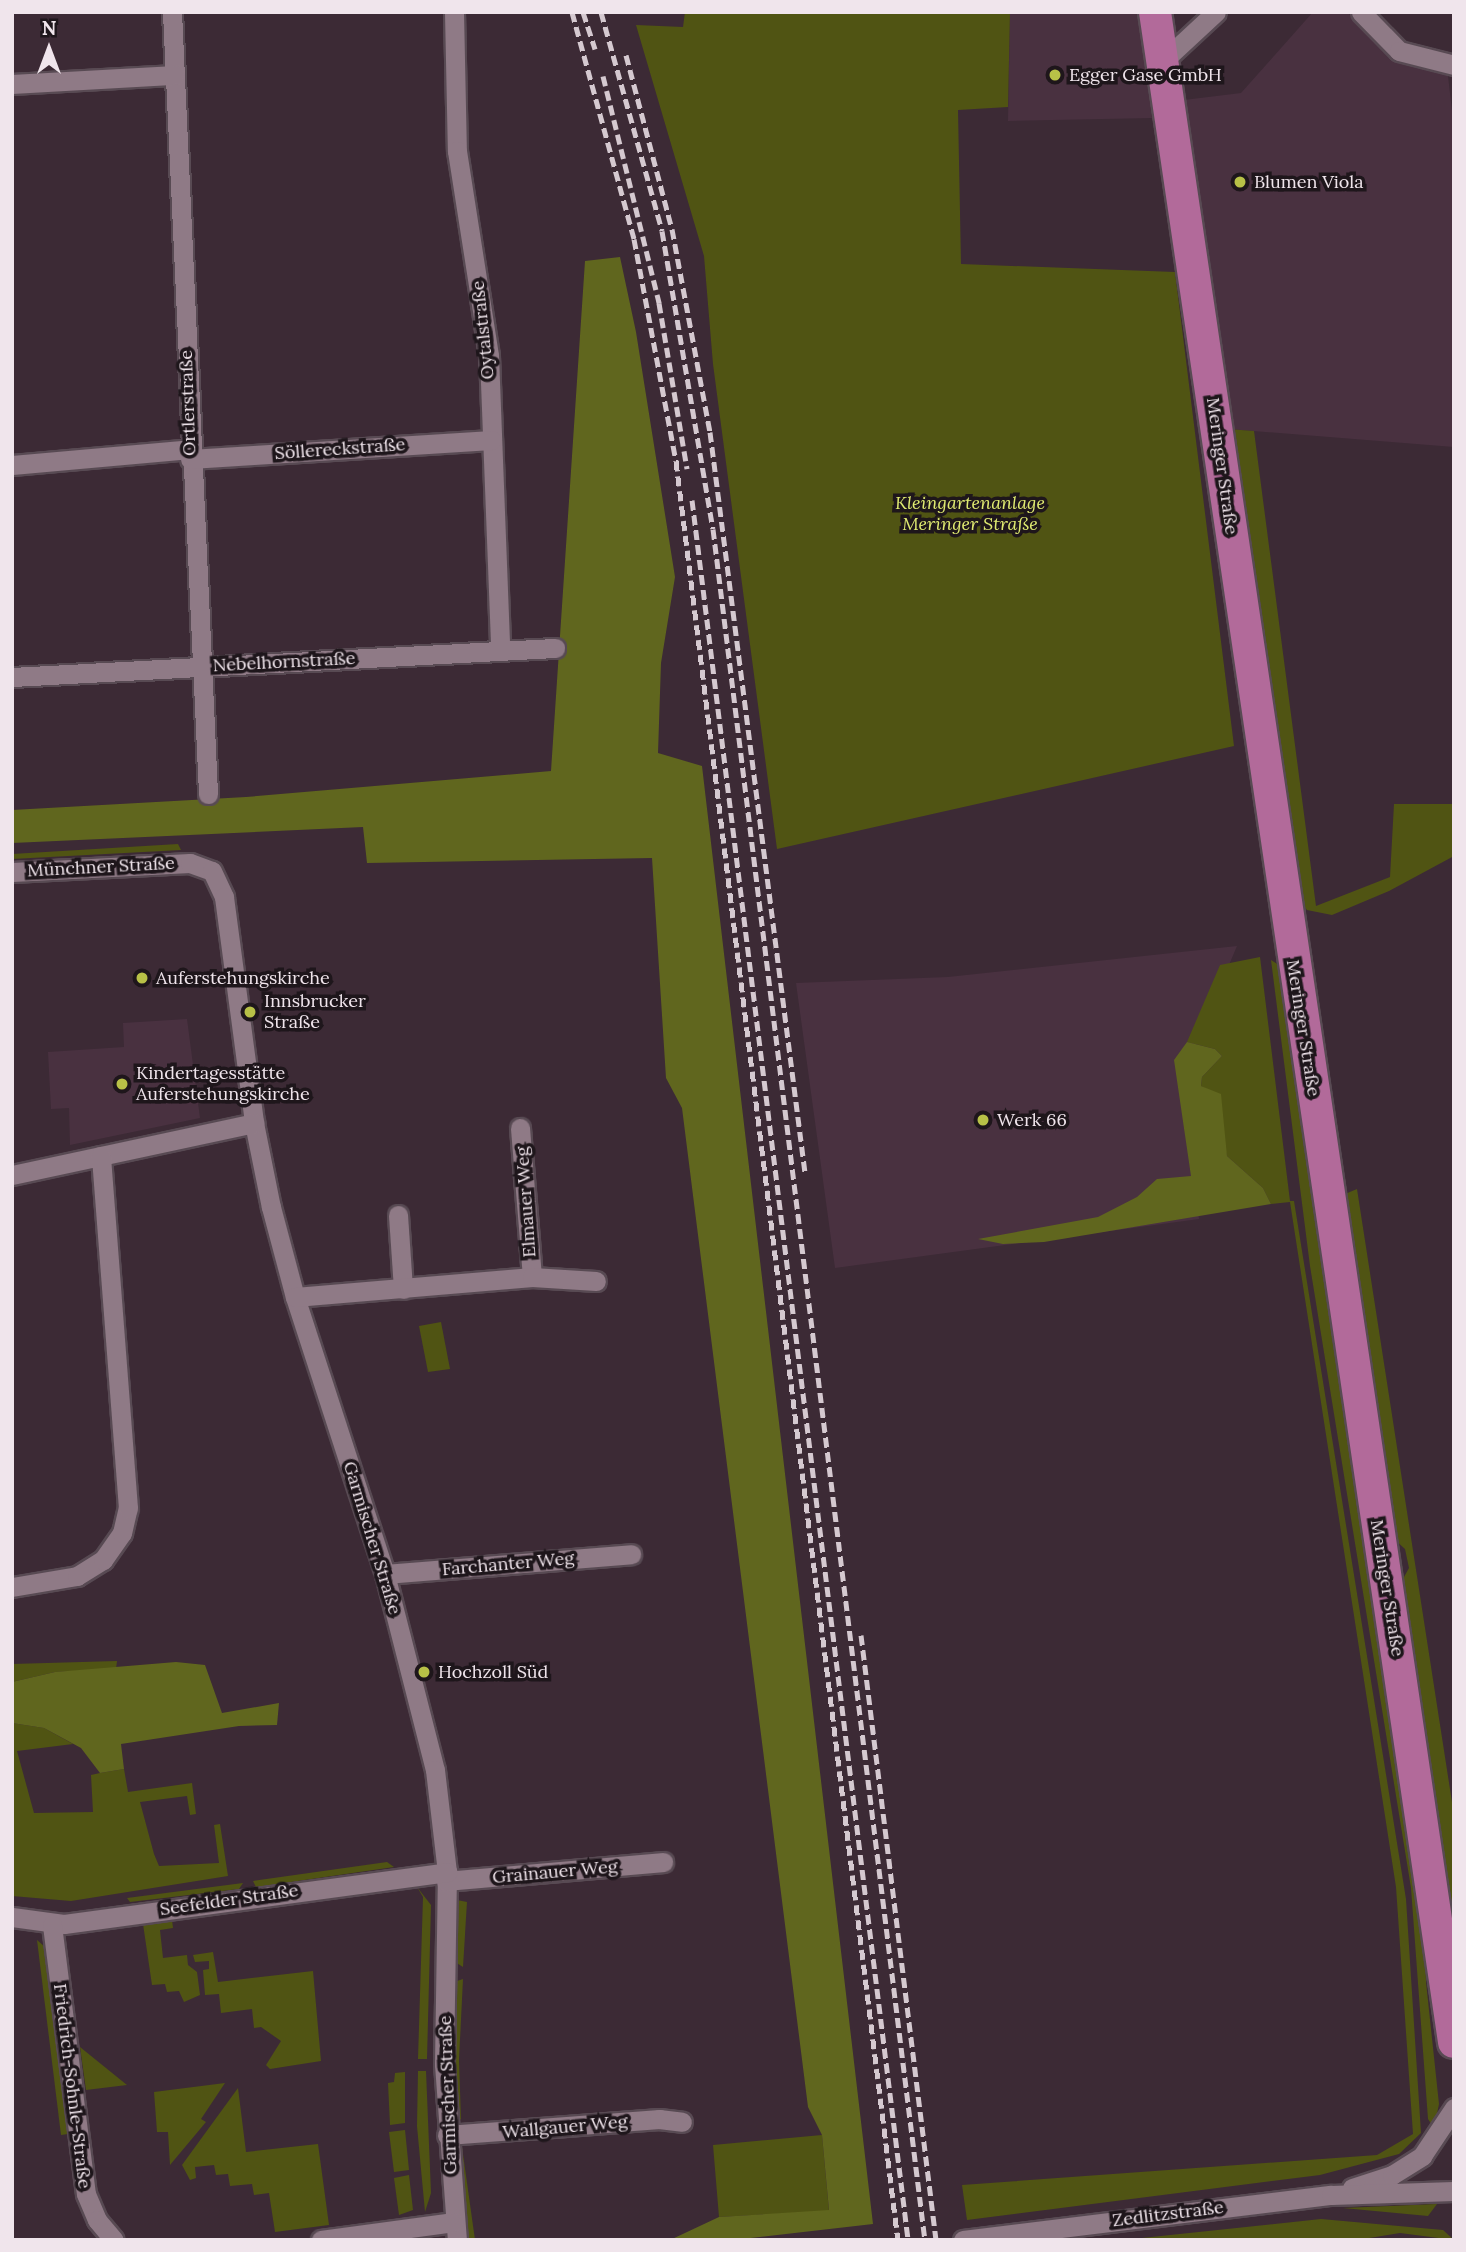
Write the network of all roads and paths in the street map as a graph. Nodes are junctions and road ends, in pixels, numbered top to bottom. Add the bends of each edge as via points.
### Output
1 (172, 12) edge
2 (454, 12) edge
3 (1156, 12) edge
4 (1216, 12) edge
5 (1361, 12) edge
6 (1163, 61) junction
7 (1454, 65) edge
8 (175, 75) junction
9 (12, 84) edge
10 (491, 440) junction
11 (190, 454) junction
12 (12, 465) edge
13 (555, 648) dead end
14 (500, 649) junction
15 (204, 667) junction
16 (12, 677) edge
17 (208, 794) dead end
18 (190, 863) joint
19 (12, 872) edge
20 (254, 1123) junction
21 (520, 1128) dead end
22 (101, 1156) junction
23 (12, 1175) edge
24 (398, 1215) dead end
25 (532, 1277) junction
26 (596, 1281) dead end
27 (403, 1289) junction
28 (295, 1297) junction
29 (631, 1554) dead end
30 (385, 1574) junction
31 (12, 1587) edge
32 (663, 1862) dead end
33 (447, 1877) junction
34 (12, 1917) edge
35 (52, 1925) junction
36 (1454, 2042) edge
37 (1454, 2108) edge
38 (682, 2122) dead end
39 (447, 2135) junction
40 (1454, 2191) edge
41 (1331, 2195) junction
42 (456, 2231) edge
43 (969, 2239) edge
44 (114, 2240) edge
45 (321, 2240) edge

1 - 8 street, Ortlerstraße
2 - 10 street, Oytalstraße via 457,151 486,320
3 - 6 main road, Meringer Straße
4 - 6 street
5 - 7 street via 1399,51
6 - 36 main road, Meringer Straße
8 - 9 street
8 - 11 street, Ortlerstraße
10 - 11 street, Söllereckstraße
10 - 14 street, Oytalstraße
11 - 12 street, Söllereckstraße
11 - 15 street, Ortlerstraße
13 - 14 street, Nebelhornstraße
14 - 15 street, Nebelhornstraße
15 - 16 street, Nebelhornstraße
15 - 17 street, Ortlerstraße
18 - 19 street, Münchner Straße
18 - 20 street, Garmischer Straße via 212,871 224,897
20 - 22 street
20 - 28 street, Garmischer Straße
21 - 25 street, Elmauer Weg
22 - 23 street
22 - 31 street via 125,1521 116,1546 84,1571
24 - 27 street
25 - 26 street, Elmauer Weg
25 - 27 street, Elmauer Weg
27 - 28 street, Elmauer Weg
28 - 30 street, Garmischer Straße
29 - 30 street, Farchanter Weg
30 - 33 street, Garmischer Straße via 425,1717
32 - 33 street, Grainauer Weg
33 - 35 street, Seefelder Straße
33 - 39 street, Garmischer Straße
34 - 35 street, Seefelder Straße
35 - 44 street, Friedrich-Sohnle-Straße via 86,2194 97,2220
37 - 41 street, Zedlitzstraße via 1434,2141 1408,2167
38 - 39 street, Wallgauer Weg via 659,2119
39 - 42 street, Garmischer Straße
40 - 41 street, Zedlitzstraße
41 - 43 street, Zedlitzstraße
42 - 45 street

